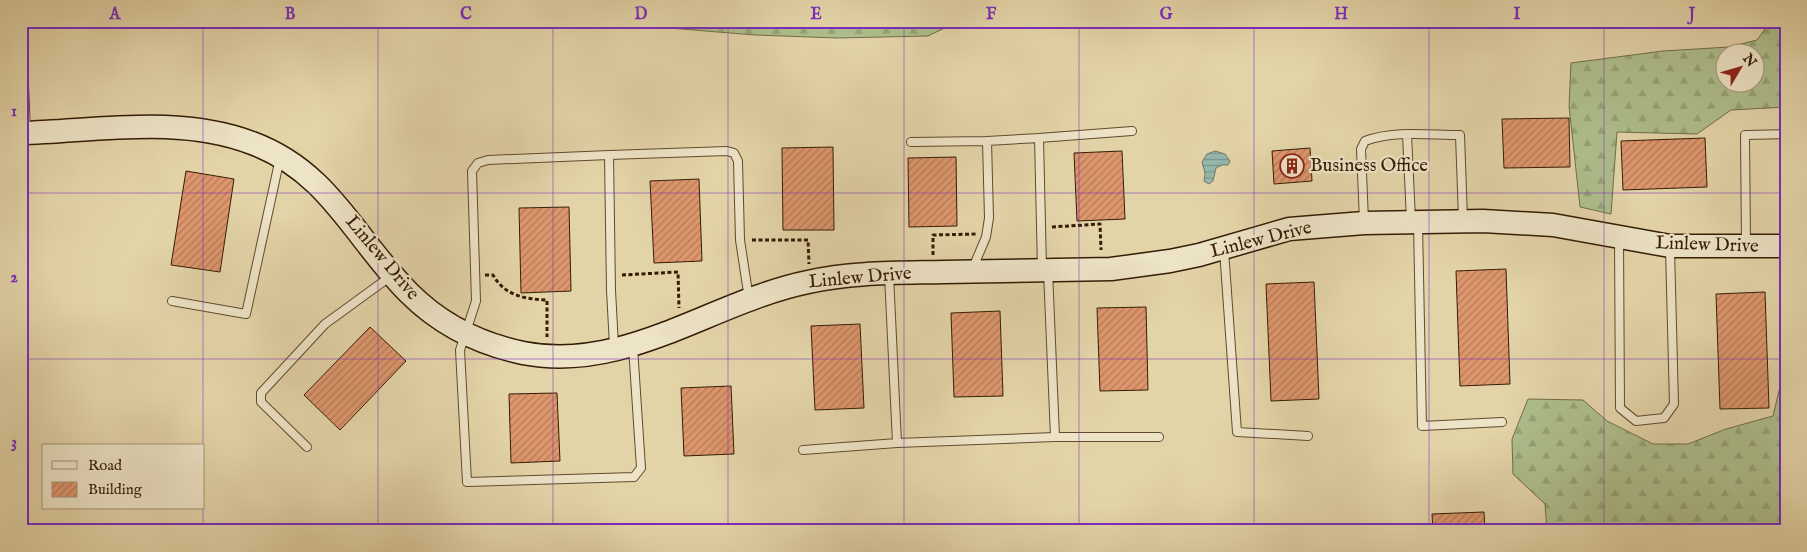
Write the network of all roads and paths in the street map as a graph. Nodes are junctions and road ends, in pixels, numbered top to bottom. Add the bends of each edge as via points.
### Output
1 (21, 82) edge
2 (1132, 131) dead end
3 (24, 133) edge
4 (1407, 134) junction
5 (1786, 134) edge
6 (1040, 138) junction
7 (987, 140) junction
8 (911, 142) dead end
9 (609, 155) junction
10 (280, 156) junction
11 (1463, 221) junction
12 (1414, 222) junction
13 (1364, 223) junction
14 (1041, 228) junction
15 (987, 233) junction
16 (1619, 237) junction
17 (740, 240) junction
18 (1670, 246) junction
19 (1786, 246) edge
20 (1224, 248) junction
21 (1746, 248) junction
22 (1102, 256) dead end
23 (933, 260) dead end
24 (810, 270) dead end
25 (1045, 270) junction
26 (971, 271) junction
27 (889, 273) junction
28 (475, 274) junction
29 (393, 275) junction
30 (610, 275) junction
31 (749, 299) junction
32 (172, 301) dead end
33 (680, 316) dead end
34 (464, 333) junction
35 (547, 343) dead end
36 (624, 348) junction
37 (1502, 422) dead end
38 (1308, 436) dead end
39 (1055, 437) junction
40 (1159, 437) dead end
41 (897, 443) junction
42 (307, 447) dead end
43 (802, 450) dead end

1 - 3 lane via 24,84
2 - 6 lane
3 - 10 street, Linlew Drive via 129,127 184,129 222,134
4 - 11 lane via 1460,135
4 - 12 lane
4 - 13 lane via 1374,138 1365,141 1361,149
5 - 21 lane via 1745,135
6 - 7 lane
6 - 14 lane
7 - 8 lane
7 - 15 lane
9 - 17 lane via 734,153 738,160
9 - 28 lane via 478,163 472,171
9 - 30 lane
10 - 29 street, Linlew Drive via 329,195
10 - 32 lane via 246,314
11 - 12 street, Linlew Drive
11 - 16 street, Linlew Drive via 1553,225
12 - 13 street, Linlew Drive
12 - 37 lane via 1422,426
13 - 20 street, Linlew Drive via 1290,229
14 - 22 path via 1100,224
14 - 25 lane
15 - 23 path via 933,235
15 - 26 lane
16 - 18 street, Linlew Drive
16 - 18 lane via 1620,408 1636,421 1664,418 1674,404
17 - 24 path via 808,240
17 - 31 lane
18 - 21 street, Linlew Drive
19 - 21 street, Linlew Drive
20 - 25 street, Linlew Drive via 1140,266
20 - 38 lane via 1238,432
25 - 26 street, Linlew Drive
25 - 39 lane
26 - 27 street, Linlew Drive
27 - 31 street, Linlew Drive via 809,281
27 - 41 lane
28 - 34 lane via 476,301
28 - 35 path via 493,275 506,290 528,300 547,300
29 - 34 street, Linlew Drive via 425,308
29 - 42 lane via 325,324 261,393 261,402
30 - 33 path via 678,272
30 - 36 lane
31 - 36 street, Linlew Drive
34 - 36 street, Linlew Drive via 500,348 548,357
34 - 36 lane via 460,369 466,482 634,477 641,468
39 - 40 lane
39 - 41 lane
41 - 43 lane

